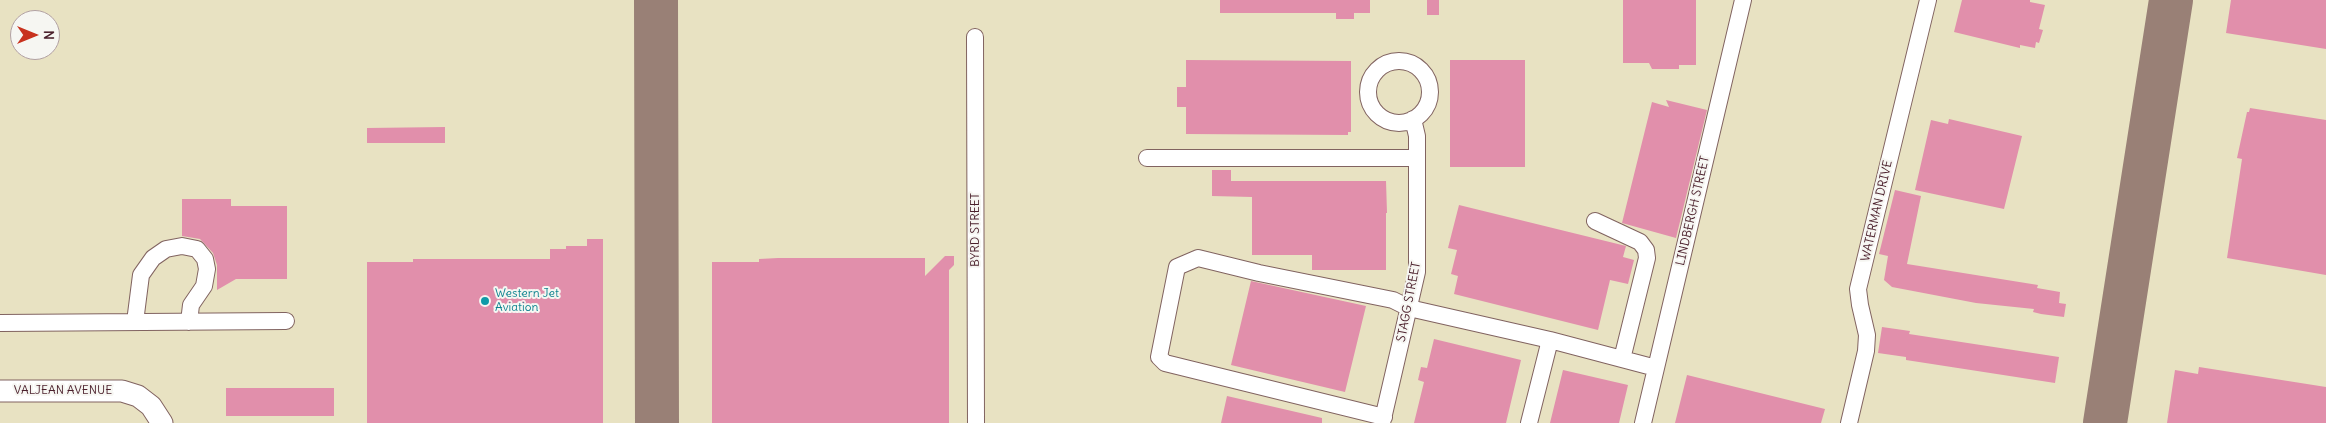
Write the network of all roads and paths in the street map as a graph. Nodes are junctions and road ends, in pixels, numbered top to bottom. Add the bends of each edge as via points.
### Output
1 (1743, 0) edge
2 (1928, 0) edge
3 (975, 37) dead end
4 (1413, 119) dead end
5 (1147, 158) dead end
6 (1418, 158) junction
7 (1595, 221) dead end
8 (1409, 308) junction
9 (286, 321) dead end
10 (135, 322) junction
11 (189, 322) junction
12 (0, 323) edge
13 (1550, 340) junction
14 (1622, 359) junction
15 (1656, 368) junction
16 (0, 391) edge
17 (157, 414) edge
18 (1383, 420) edge
19 (976, 423) edge
20 (1529, 423) edge
21 (1643, 423) edge
22 (1849, 423) edge

1 - 15 street, LINDBERGH STREET
2 - 22 street, WATERMAN DRIVE via 1858,289 1867,335 1866,351
3 - 19 street, BYRD STREET
4 - 6 street, STAGG STREET
5 - 6 street
6 - 8 street, STAGG STREET via 1417,272
7 - 14 street via 1640,242 1646,250 1647,258
8 - 13 street
8 - 18 street, STAGG STREET
8 - 18 street via 1393,300 1198,258 1177,267 1160,357 1165,363
9 - 11 street
10 - 11 street
10 - 11 street via 141,275 152,258 166,249 182,246 197,249 205,259 207,269 204,286 191,305
10 - 12 street
13 - 14 street
13 - 20 street
14 - 15 street
15 - 21 street, LINDBERGH STREET
16 - 17 main road, VALJEAN AVENUE via 122,391 138,396

